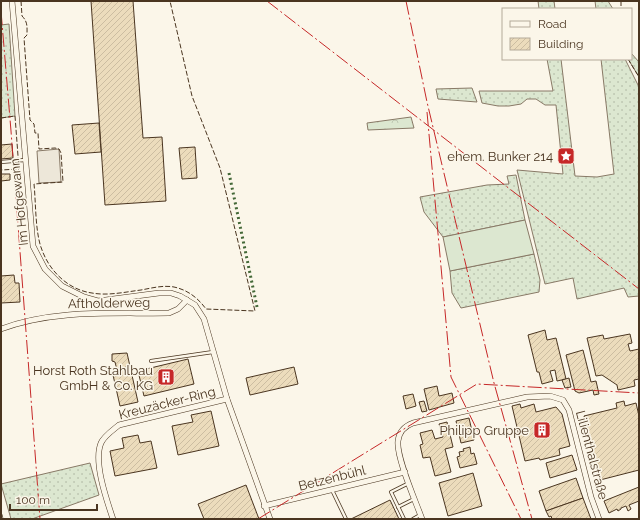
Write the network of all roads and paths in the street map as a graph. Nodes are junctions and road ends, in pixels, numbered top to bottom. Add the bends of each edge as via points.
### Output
1 (12, 1) edge
2 (26, 160) junction
3 (1, 162) edge
4 (187, 300) junction
5 (1, 329) edge
6 (214, 352) junction
7 (151, 361) dead end
8 (227, 400) junction
9 (405, 472) junction
10 (409, 483) junction
11 (332, 490) junction
12 (415, 499) junction
13 (264, 506) junction
14 (398, 507) junction
15 (421, 517) edge
16 (113, 519) edge
17 (270, 519) edge
18 (346, 519) edge
19 (404, 519) edge
20 (413, 519) edge
21 (599, 519) edge

1 - 2 street, Im Hofgewann
2 - 3 lane
2 - 4 street, Im Hofgewann via 33,246 45,269 62,286 98,301 165,293 176,294
4 - 5 street, Aftholderweg via 178,309 169,313 64,315 33,319
4 - 6 street, Kreuzäcker-Ring via 195,304 204,319
6 - 7 lane
6 - 8 street, Kreuzäcker-Ring
8 - 13 street, Kreuzäcker-Ring
8 - 16 street, Kreuzäcker-Ring via 119,425 111,431 101,443 99,456 100,476
9 - 10 street
9 - 11 street, Betzenbühl
9 - 21 street, Lilienthalstraße via 398,442 407,425 526,397 550,396 563,400 569,410
10 - 12 street
10 - 14 lane via 391,492
11 - 13 street, Betzenbühl
11 - 18 lane
12 - 14 lane
12 - 15 street
13 - 17 street, Kreuzäcker-Ring
14 - 19 lane
15 - 20 lane

